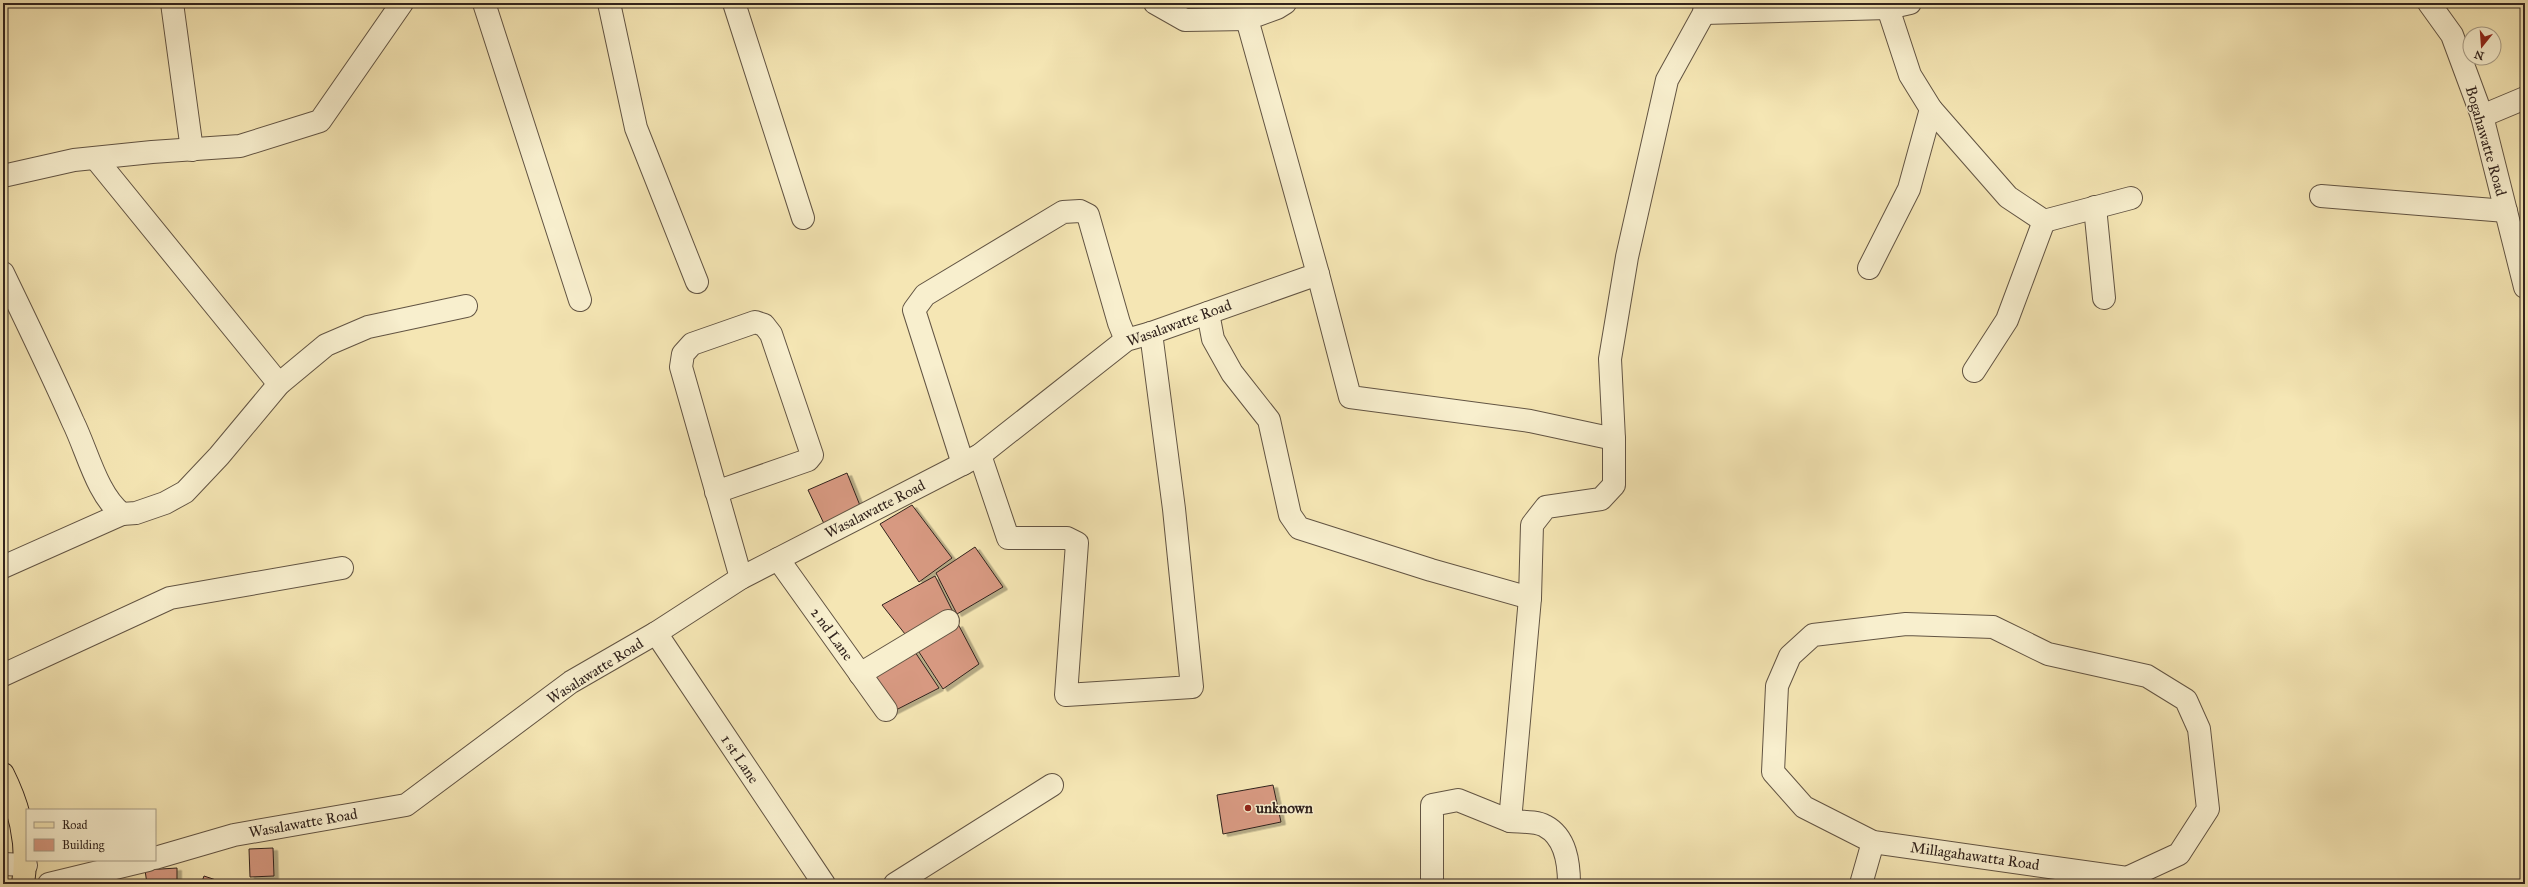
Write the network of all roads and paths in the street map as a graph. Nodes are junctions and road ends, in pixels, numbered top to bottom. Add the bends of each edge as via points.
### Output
1 (172, 3) edge
2 (402, 3) edge
3 (484, 3) edge
4 (609, 3) edge
5 (734, 3) edge
6 (1155, 3) edge
7 (1285, 3) edge
8 (1910, 3) edge
9 (2429, 3) edge
10 (1705, 8) edge
11 (1888, 8) junction
12 (1247, 19) junction
13 (2525, 98) edge
14 (1931, 109) junction
15 (2482, 116) junction
16 (192, 150) junction
17 (96, 159) junction
18 (3, 176) edge
19 (2321, 196) dead end
20 (2131, 198) dead end
21 (2095, 207) junction
22 (2506, 211) junction
23 (803, 218) dead end
24 (2044, 221) junction
25 (1869, 268) dead end
26 (3, 274) edge
27 (1318, 274) junction
28 (697, 282) dead end
29 (2525, 287) edge
30 (2104, 298) dead end
31 (580, 300) dead end
32 (466, 306) dead end
33 (1208, 312) junction
34 (1151, 333) junction
35 (1126, 340) junction
36 (1974, 371) dead end
37 (279, 384) junction
38 (1614, 439) junction
39 (971, 459) junction
40 (716, 492) junction
41 (122, 514) junction
42 (778, 559) junction
43 (3, 567) edge
44 (342, 568) dead end
45 (741, 578) junction
46 (1530, 598) junction
47 (948, 621) dead end
48 (656, 633) junction
49 (860, 674) junction
50 (3, 675) edge
51 (886, 710) dead end
52 (3, 774) edge
53 (1052, 785) dead end
54 (1510, 821) junction
55 (1873, 842) junction
56 (156, 858) edge
57 (144, 861) edge
58 (3, 864) edge
59 (24, 875) edge
60 (49, 884) edge
61 (824, 884) edge
62 (895, 884) edge
63 (1432, 884) edge
64 (1568, 884) edge
65 (1861, 884) edge

1 - 16 street
2 - 16 street via 320,121 240,146
3 - 31 street
4 - 28 street via 636,128
5 - 23 street
6 - 12 street via 1186,20
7 - 12 street
8 - 11 street
9 - 15 street, Bogahawatte Road via 2452,35
10 - 11 street
10 - 38 street via 1667,80 1627,256 1610,359
11 - 14 street via 1910,75
12 - 27 street
13 - 15 street
14 - 24 street via 2008,197
14 - 25 street via 1909,189
15 - 22 street, Bogahawatte Road
16 - 17 street
17 - 18 street via 74,160
17 - 37 street
19 - 22 street
20 - 21 street
21 - 24 street
21 - 30 street
22 - 29 street, Bogahawatte Road
24 - 36 street via 2007,320
26 - 41 street via 74,422 105,494 112,506
27 - 33 street, Wasalawatte Road
27 - 38 street via 1350,397 1530,421
32 - 37 street via 368,327 326,345
33 - 34 street, Wasalawatte Road
33 - 46 street via 1213,340 1232,373 1270,420 1290,515 1299,528
34 - 35 street, Wasalawatte Road
34 - 39 street via 1174,509 1192,688 1066,695 1077,543 1067,538 1008,538
35 - 39 street, Wasalawatte Road
35 - 39 street via 1088,215 1080,211 1063,212 925,295 914,310
37 - 41 street via 219,456 185,492 165,503 136,513
38 - 46 street via 1614,485 1601,499 1546,507 1532,525
39 - 42 street, Wasalawatte Road
40 - 40 street via 681,367 683,354 692,344 755,322 764,325 771,334 812,455 808,460
40 - 45 street
41 - 43 street
42 - 45 street, Wasalawatte Road
42 - 49 street, 2 nd Lane
44 - 50 street via 170,598
45 - 48 street, Wasalawatte Road
46 - 54 street
47 - 49 street
48 - 56 street, Wasalawatte Road via 572,682 406,805 234,835
48 - 61 street, 1 st Lane
49 - 51 street, 2 nd Lane
52 - 59 main road via 16,800 24,841
53 - 62 street
54 - 63 street via 1458,800 1432,805
54 - 64 street via 1544,825 1561,840 1569,867
55 - 55 street, Millagahawatta Road via 1804,807 1773,772 1777,686 1790,656 1813,635 1906,624 1993,627 2048,654 2147,676 2186,700 2198,729 2208,809 2179,854 2127,878
55 - 65 street
57 - 60 street
58 - 59 street

